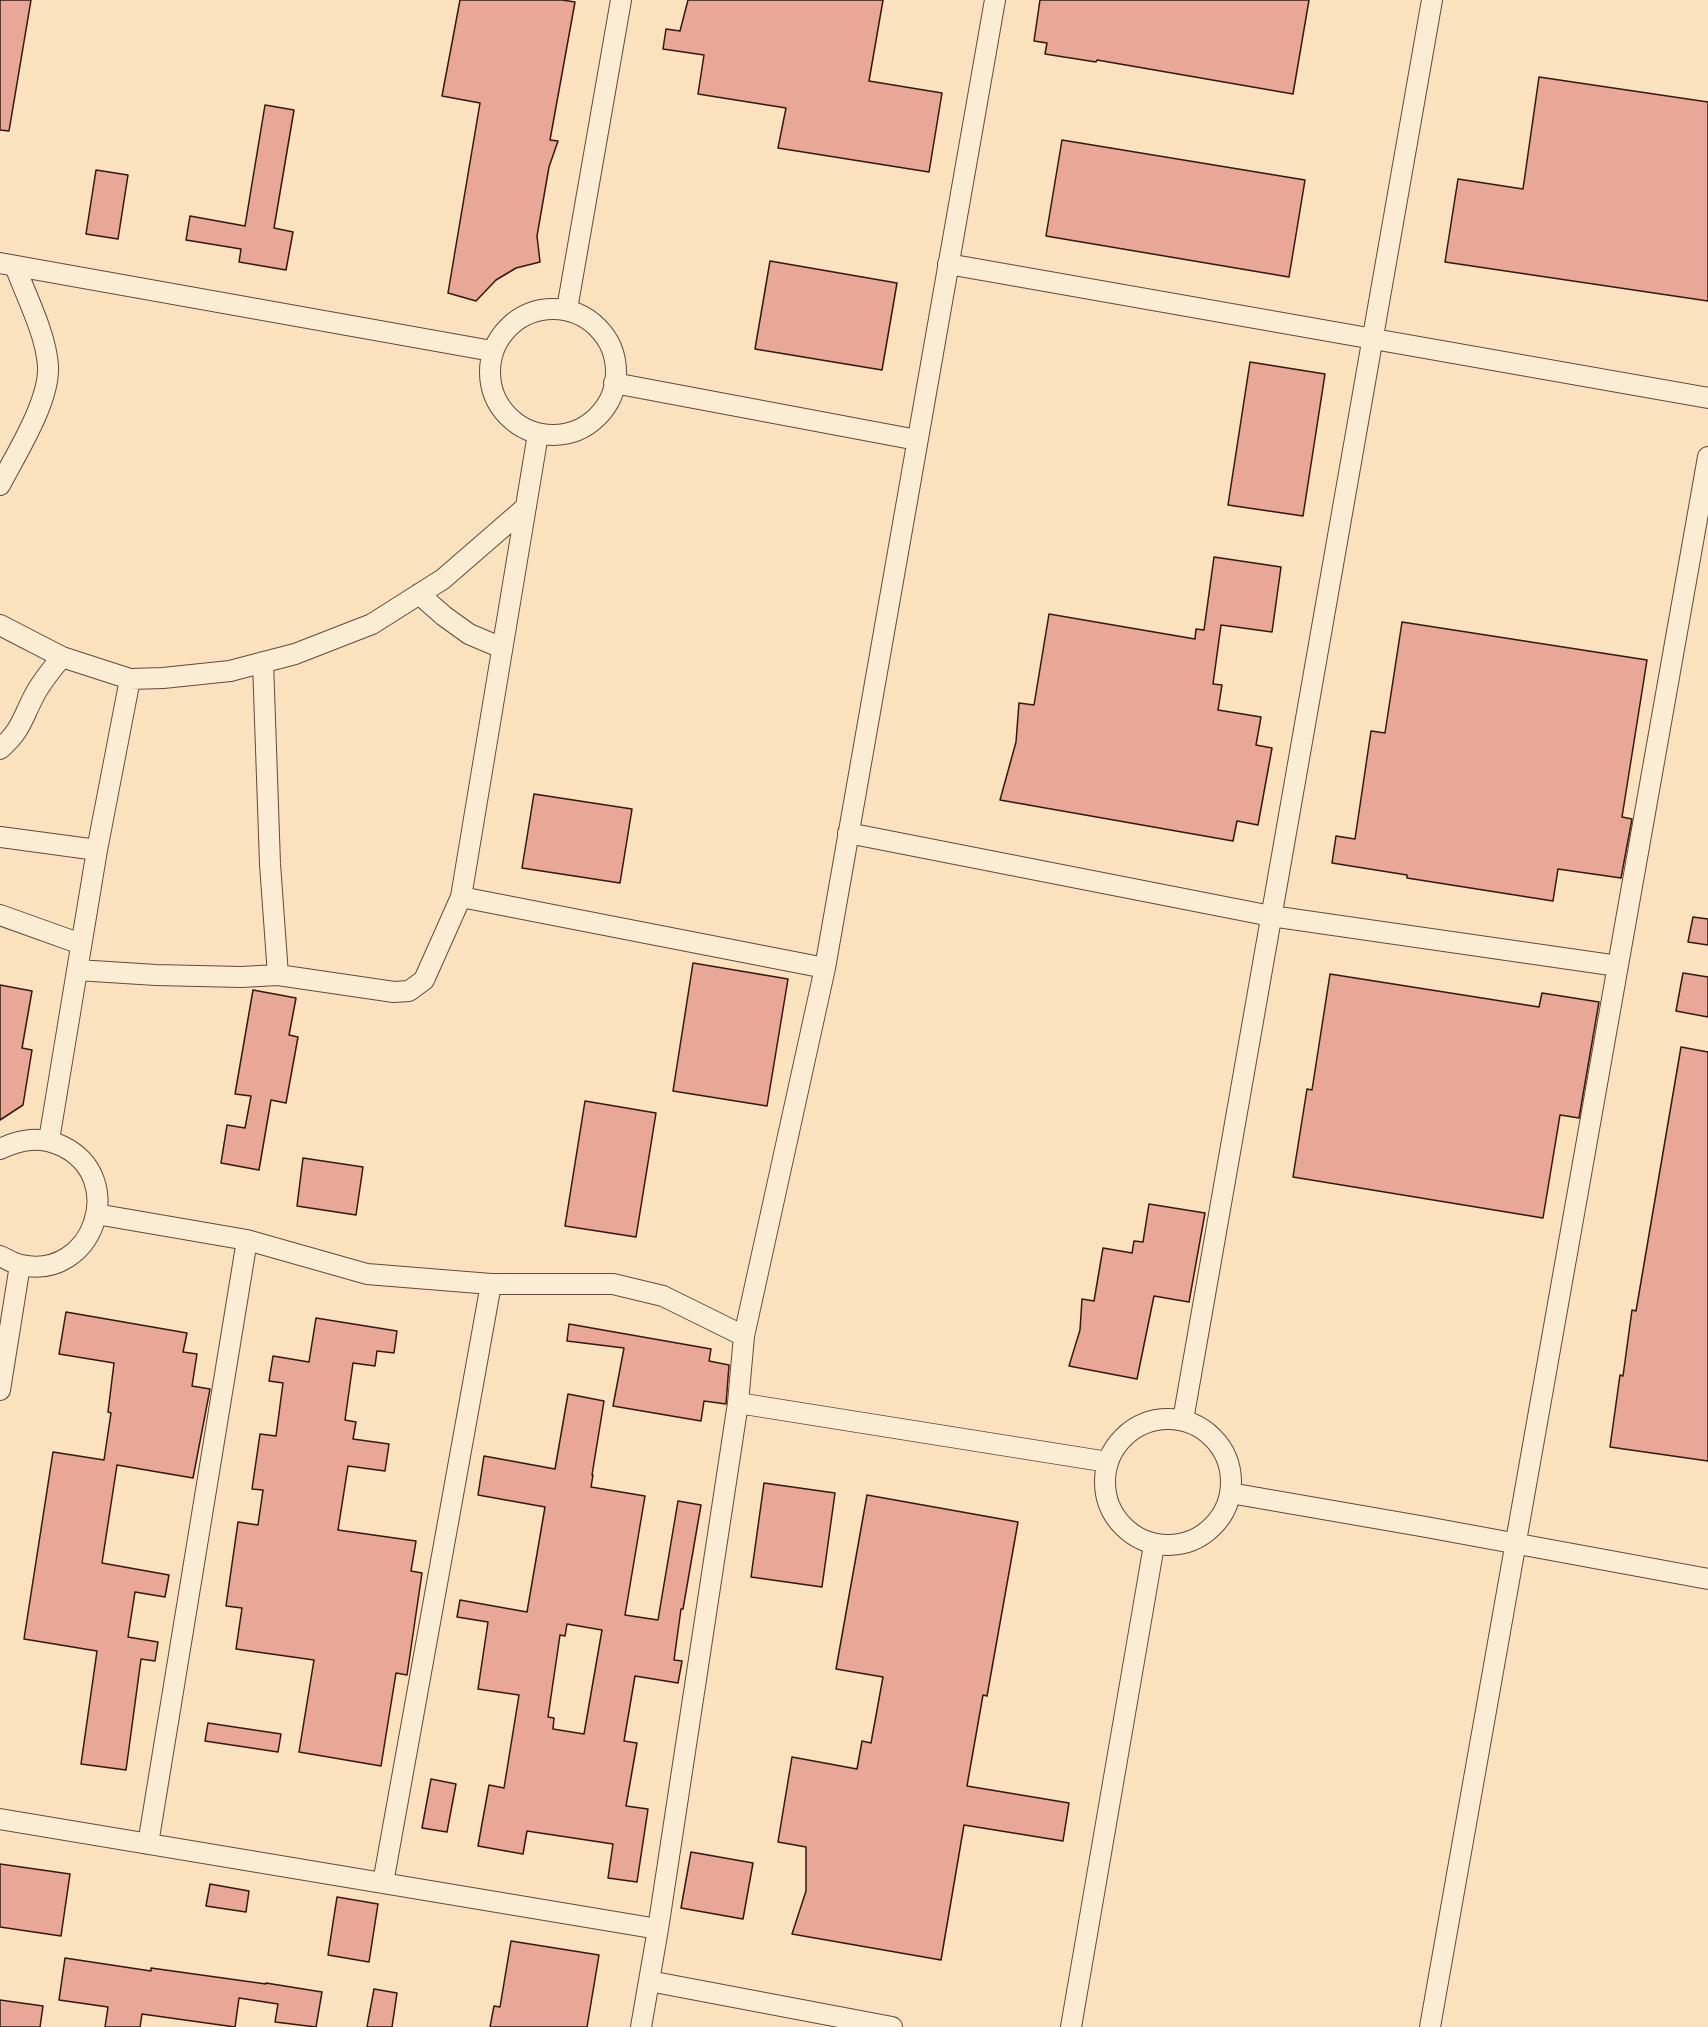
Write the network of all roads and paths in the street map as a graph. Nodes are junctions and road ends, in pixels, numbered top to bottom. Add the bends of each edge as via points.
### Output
1 (621, 0) edge
2 (995, 0) edge
3 (1432, 0) edge
4 (7, 264) edge
5 (948, 264) junction
6 (567, 309) junction
7 (1373, 338) junction
8 (492, 351) junction
9 (614, 383) junction
10 (1708, 398) edge
11 (538, 434) junction
12 (917, 440) junction
13 (1708, 457) edge
14 (0, 485) edge
15 (526, 507) junction
16 (419, 594) junction
17 (0, 625) edge
18 (502, 648) junction
19 (62, 657) junction
20 (263, 662) junction
21 (130, 679) junction
22 (0, 749) edge
23 (848, 833) junction
24 (0, 837) edge
25 (97, 850) junction
26 (461, 897) junction
27 (0, 915) edge
28 (1271, 916) junction
29 (81, 944) junction
30 (1618, 966) junction
31 (825, 968) junction
32 (77, 970) junction
33 (278, 975) junction
34 (49, 1140) junction
35 (0, 1149) edge
36 (96, 1214) junction
37 (247, 1240) junction
38 (0, 1256) edge
39 (20, 1265) junction
40 (491, 1284) junction
41 (744, 1336) junction
42 (0, 1390) edge
43 (738, 1403) junction
44 (1183, 1420) junction
45 (1108, 1462) junction
46 (1230, 1493) junction
47 (1515, 1544) junction
48 (1154, 1545) junction
49 (1708, 1579) edge
50 (0, 1819) edge
51 (148, 1844) junction
52 (383, 1883) junction
53 (658, 1929) junction
54 (649, 1981) junction
55 (641, 2027) edge
56 (892, 2027) edge
57 (1071, 2027) edge
58 (1430, 2027) edge

1 - 6 street
2 - 5 street
3 - 7 street
4 - 8 street
4 - 14 street via 46,351 48,368 37,411
5 - 7 street
5 - 12 street
6 - 8 street via 544,308 519,317 502,333
6 - 9 street via 592,321 609,340 616,363
7 - 10 street
7 - 28 street
8 - 11 street via 490,380 497,402 514,423
9 - 11 street via 603,411 583,428 561,435
9 - 12 street
11 - 15 street
12 - 23 street
13 - 30 street
15 - 16 street via 443,579
15 - 18 street
16 - 18 street via 469,634
16 - 20 street via 372,624
17 - 19 street
18 - 26 street
19 - 21 street
19 - 22 street via 44,678 24,721
20 - 21 street via 230,671
20 - 33 street
21 - 25 street
23 - 28 street
23 - 31 street
24 - 25 street
25 - 29 street
26 - 31 street
26 - 33 street via 424,980 409,991 371,990
27 - 29 street
28 - 30 street
28 - 44 street
29 - 32 street
30 - 47 street
31 - 41 street
32 - 33 street
32 - 34 street
34 - 35 street via 26,1140
34 - 36 street via 74,1152 90,1172 98,1194
36 - 37 street
36 - 39 street via 85,1242 65,1259 43,1267
37 - 40 street via 367,1274
37 - 51 street
38 - 39 street
39 - 42 street
40 - 41 street via 613,1284 663,1296
40 - 52 street
41 - 43 street
43 - 45 street
43 - 53 street
44 - 45 street via 1160,1418 1135,1428 1118,1443
44 - 46 street via 1207,1431 1224,1451 1232,1473
45 - 48 street via 1105,1491 1113,1513 1130,1533
46 - 47 street
46 - 48 street via 1219,1521 1199,1538 1177,1546
47 - 49 street
47 - 58 street
48 - 57 street
50 - 51 street
51 - 52 street
52 - 53 street
53 - 54 street
54 - 55 street
54 - 56 street

